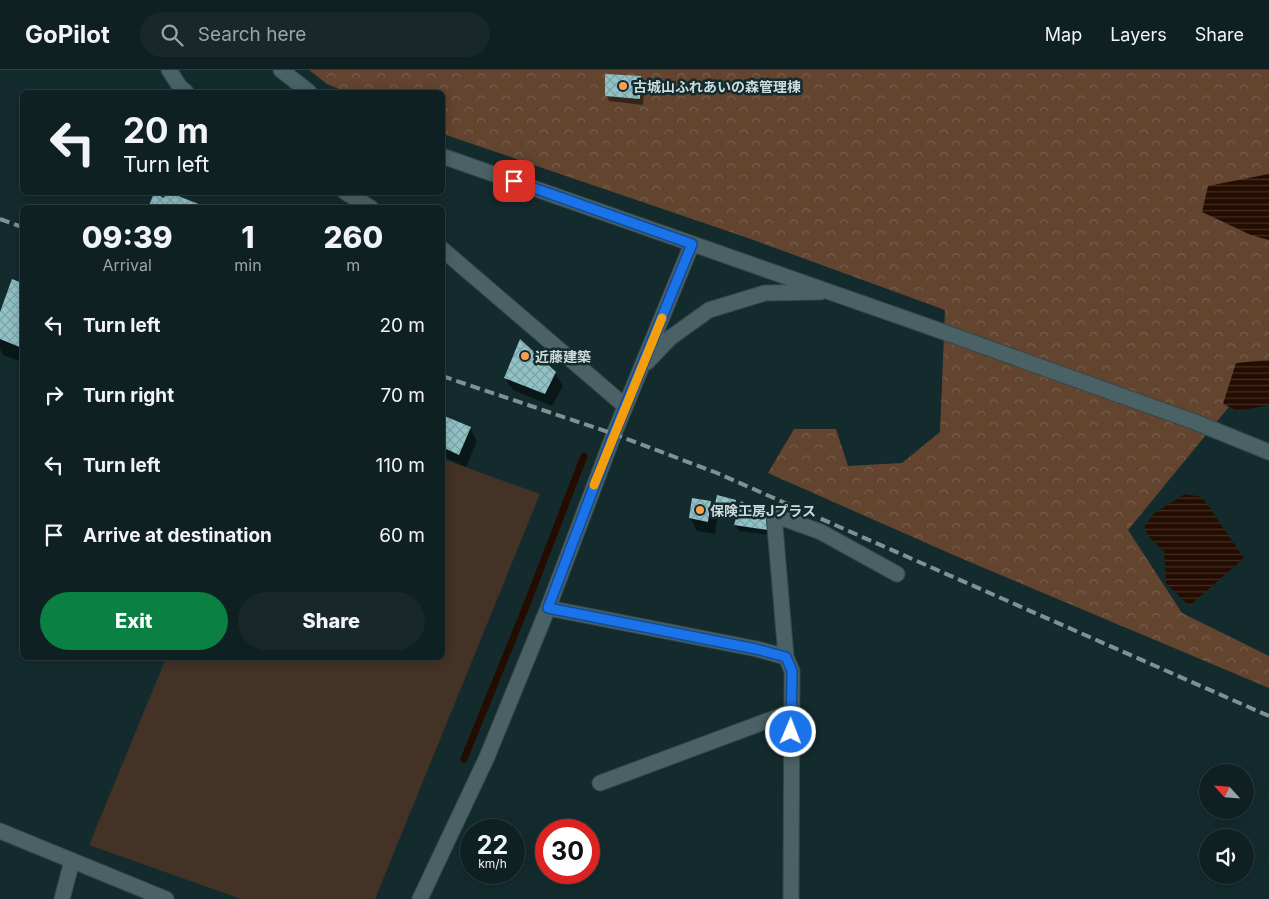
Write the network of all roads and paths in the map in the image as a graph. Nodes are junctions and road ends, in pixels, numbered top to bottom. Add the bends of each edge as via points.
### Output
1 (169, 70) edge
2 (281, 70) edge
3 (184, 90) edge
4 (306, 90) edge
5 (445, 157) edge
6 (350, 195) edge
7 (366, 205) edge
8 (692, 244) junction
9 (445, 252) edge
10 (829, 292) junction
11 (641, 368) junction
12 (625, 406) junction
13 (1269, 452) edge
14 (897, 574) dead end
15 (548, 608) junction
16 (786, 657) junction
17 (792, 712) junction
18 (600, 783) dead end
19 (0, 831) edge
20 (72, 861) junction
21 (62, 899) edge
22 (166, 899) edge
23 (420, 899) edge
24 (790, 899) edge

1 - 3 street
2 - 4 street
5 - 8 street
6 - 7 street
8 - 10 street
8 - 11 street
9 - 12 street
10 - 11 street via 765,293 709,310 670,338
10 - 13 street via 1195,422
11 - 12 street
12 - 15 street
14 - 16 street via 821,532 774,516
15 - 16 street
15 - 23 street via 487,757
16 - 17 street via 792,671
17 - 18 street
17 - 24 street
19 - 20 street
20 - 21 street
20 - 22 street

